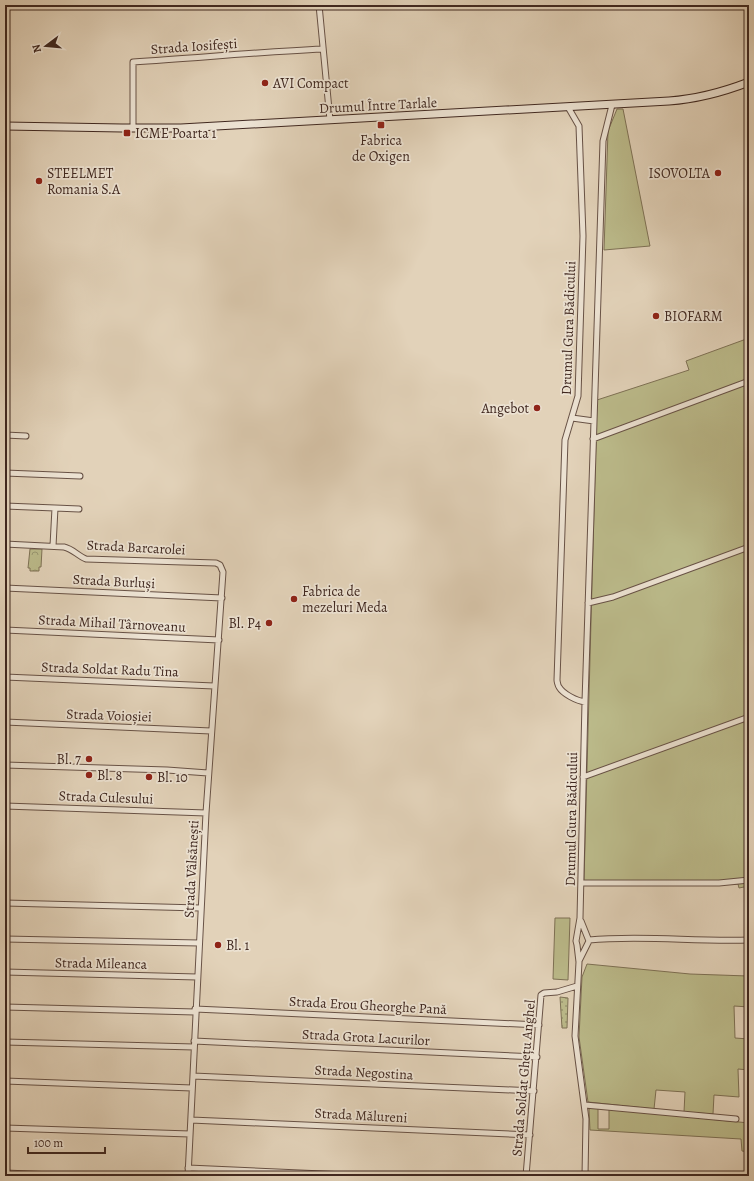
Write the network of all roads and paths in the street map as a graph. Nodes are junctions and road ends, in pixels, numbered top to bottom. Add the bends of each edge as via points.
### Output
1 (318, 5) edge
2 (323, 49) junction
3 (749, 82) edge
4 (612, 105) junction
5 (568, 107) junction
6 (330, 120) junction
7 (5, 126) edge
8 (133, 128) junction
9 (749, 381) edge
10 (572, 418) junction
11 (594, 421) junction
12 (5, 435) edge
13 (26, 436) dead end
14 (593, 440) junction
15 (5, 473) edge
16 (80, 476) dead end
17 (5, 506) edge
18 (55, 508) junction
19 (79, 509) dead end
20 (5, 544) edge
21 (53, 546) junction
22 (749, 547) edge
23 (220, 565) joint
24 (5, 588) edge
25 (222, 598) junction
26 (588, 603) junction
27 (5, 630) edge
28 (219, 640) junction
29 (5, 677) edge
30 (214, 686) junction
31 (585, 702) junction
32 (749, 717) edge
33 (5, 722) edge
34 (211, 731) junction
35 (5, 765) edge
36 (208, 773) junction
37 (583, 777) junction
38 (5, 806) edge
39 (206, 813) junction
40 (749, 880) edge
41 (581, 883) junction
42 (5, 903) edge
43 (200, 908) junction
44 (580, 918) junction
45 (578, 936) junction
46 (587, 937) junction
47 (5, 939) edge
48 (749, 940) edge
49 (199, 943) junction
50 (578, 945) junction
51 (586, 946) junction
52 (579, 962) junction
53 (5, 972) edge
54 (197, 977) junction
55 (577, 986) junction
56 (5, 1007) edge
57 (195, 1011) junction
58 (539, 1025) junction
59 (5, 1042) edge
60 (194, 1044) junction
61 (536, 1057) junction
62 (192, 1076) junction
63 (5, 1082) edge
64 (192, 1088) junction
65 (534, 1091) junction
66 (585, 1105) junction
67 (191, 1120) junction
68 (736, 1120) dead end
69 (5, 1128) edge
70 (190, 1134) junction
71 (530, 1135) junction
72 (188, 1168) junction
73 (5, 1173) edge
74 (78, 1176) edge
75 (188, 1176) edge
76 (369, 1176) edge
77 (526, 1176) edge
78 (585, 1176) edge

1 - 2 street
2 - 6 street
2 - 8 street, Strada Iosifești via 133,62
3 - 4 main road, Drumul Între Tarlale via 694,99
4 - 5 main road, Drumul Între Tarlale
4 - 11 street, Drumul Gura Bădicului via 602,140
5 - 6 main road, Drumul Între Tarlale
5 - 10 street, Drumul Gura Bădicului via 579,126 583,236 578,396
6 - 8 main road, Drumul Între Tarlale
7 - 8 main road, Drumul Între Tarlale
9 - 14 street
10 - 11 street
10 - 31 street, Drumul Gura Bădicului via 565,440 557,680 564,692
11 - 14 street, Drumul Gura Bădicului
12 - 13 street
14 - 26 street, Drumul Gura Bădicului
15 - 16 street
17 - 18 street
18 - 19 street
18 - 21 street
20 - 21 street, Strada Barcarolei
21 - 23 street, Strada Barcarolei via 69,548 86,559 212,562
22 - 26 street
23 - 25 street, Strada Vâlsănești via 223,572
24 - 25 street, Strada Burluși
25 - 28 street, Strada Vâlsănești
26 - 31 street, Drumul Gura Bădicului
27 - 28 street, Strada Mihail Târnoveanu
28 - 30 street, Strada Vâlsănești
29 - 30 street, Strada Soldat Radu Tina
30 - 34 street, Strada Vâlsănești
31 - 37 street, Drumul Gura Bădicului
32 - 37 street
33 - 34 street, Strada Voioșiei
34 - 36 street, Strada Vâlsănești
35 - 36 street
36 - 39 street, Strada Vâlsănești
37 - 41 street, Drumul Gura Bădicului
38 - 39 street, Strada Culesului
39 - 43 street, Strada Vâlsănești
40 - 41 street via 719,883
41 - 44 street, Drumul Gura Bădicului
42 - 43 street
43 - 49 street, Strada Vâlsănești
44 - 45 street, Drumul Gura Bădicului
44 - 46 street
45 - 46 street via 582,934
45 - 50 street
46 - 48 street
46 - 51 street via 589,943
47 - 49 street
49 - 54 street, Strada Vâlsănești
50 - 51 street
50 - 52 street
51 - 52 street
52 - 55 street
53 - 54 street, Strada Mileanca
54 - 57 street, Strada Vâlsănești
55 - 58 street, Strada Soldat Ghețu Anghel via 542,993
55 - 66 street via 575,1036
56 - 57 street, Strada Erou Gheorghe Pană
57 - 58 street, Strada Erou Gheorghe Pană
57 - 60 street, Strada Vâlsănești
58 - 61 street, Strada Soldat Ghețu Anghel
59 - 60 street, Strada Grota Lacurilor
60 - 61 street, Strada Grota Lacurilor
60 - 62 street, Strada Vâlsănești
61 - 65 street, Strada Soldat Ghețu Anghel
62 - 64 street, Strada Vâlsănești
62 - 65 street, Strada Negostina
63 - 64 street
64 - 67 street, Strada Vâlsănești
65 - 71 street, Strada Soldat Ghețu Anghel
66 - 68 street
66 - 78 street
67 - 70 street, Strada Vâlsănești
67 - 71 street, Strada Mălureni
69 - 70 street
70 - 72 street, Strada Vâlsănești
71 - 77 street, Strada Soldat Ghețu Anghel
72 - 75 street, Strada Vâlsănești
72 - 76 street
73 - 74 street

